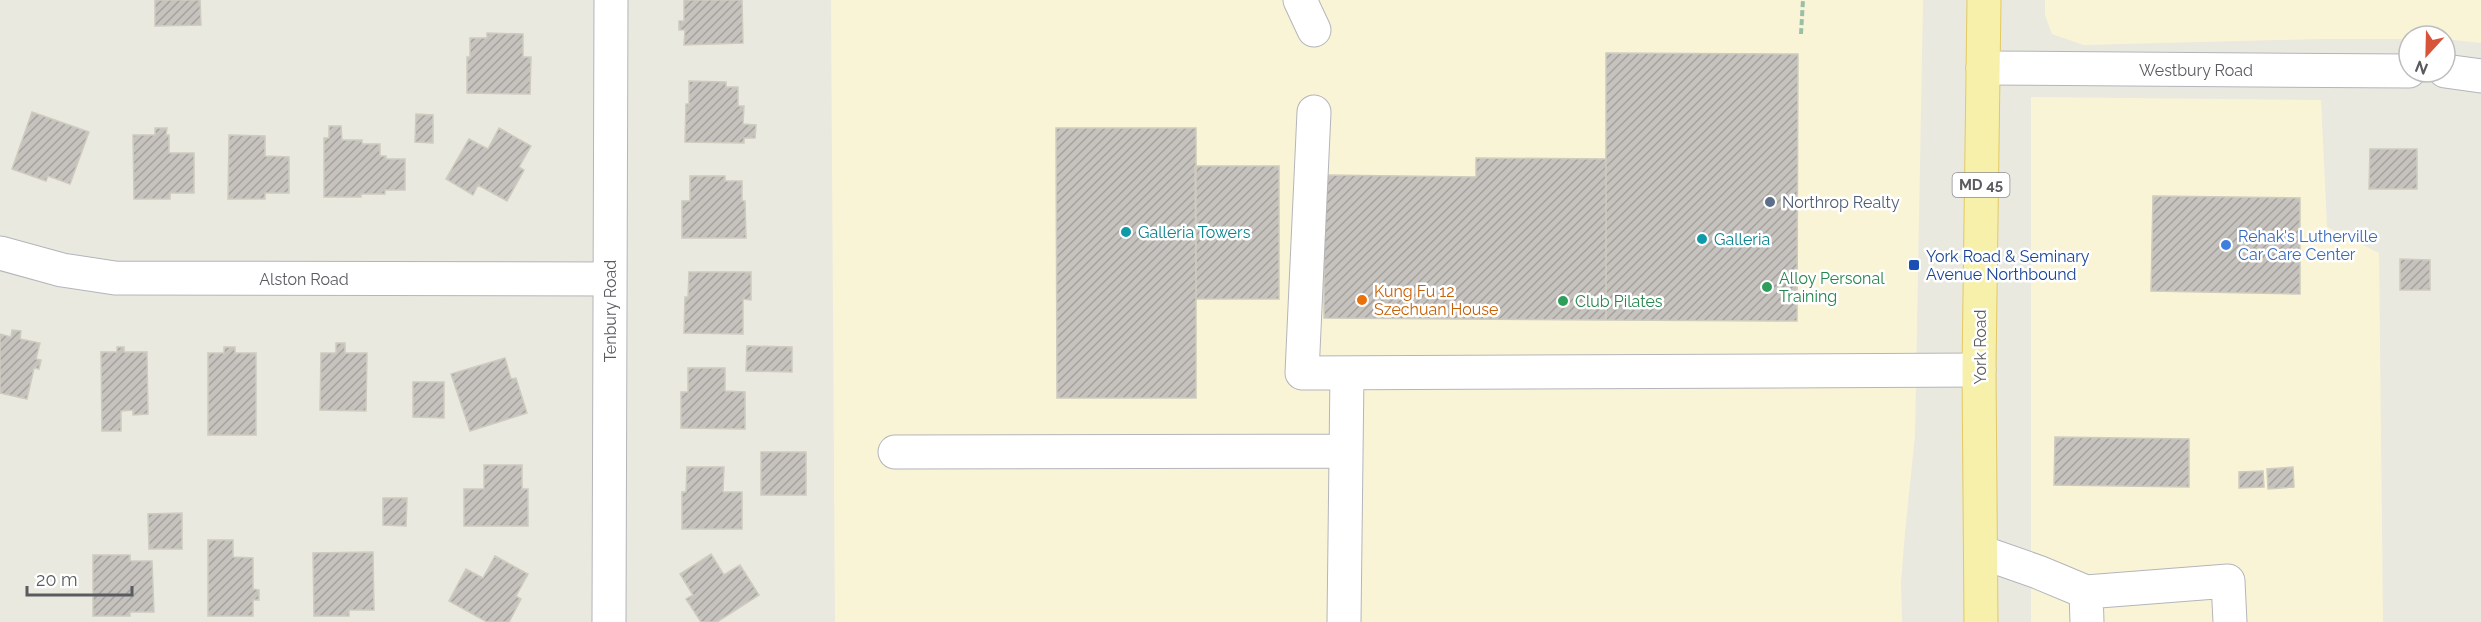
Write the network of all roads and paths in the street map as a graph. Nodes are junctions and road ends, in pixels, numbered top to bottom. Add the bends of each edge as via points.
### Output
1 (611, 0) edge
2 (1300, 0) edge
3 (1803, 0) edge
4 (1984, 0) edge
5 (1314, 30) dead end
6 (1801, 34) dead end
7 (1983, 68) junction
8 (2397, 71) edge
9 (2457, 73) edge
10 (2481, 76) edge
11 (1314, 112) dead end
12 (0, 253) edge
13 (610, 279) junction
14 (1979, 370) junction
15 (1347, 373) junction
16 (1346, 451) junction
17 (895, 452) dead end
18 (1981, 552) junction
19 (2086, 607) edge
20 (609, 622) edge
21 (1344, 622) edge
22 (1982, 622) edge
23 (2230, 622) edge

1 - 13 street, Tenbury Road
2 - 5 street
3 - 6 path
4 - 7 main road, York Road / MD 45
7 - 8 street, Westbury Road
7 - 14 main road, York Road / MD 45
9 - 10 street
11 - 15 street via 1302,373
12 - 13 street, Alston Road via 62,270 115,278
13 - 20 street, Tenbury Road
14 - 15 street
14 - 18 main road, York Road / MD 45
15 - 16 street
16 - 17 street
16 - 21 street
18 - 19 street via 2038,572
18 - 22 main road, York Road / MD 45
19 - 23 street via 2228,581

